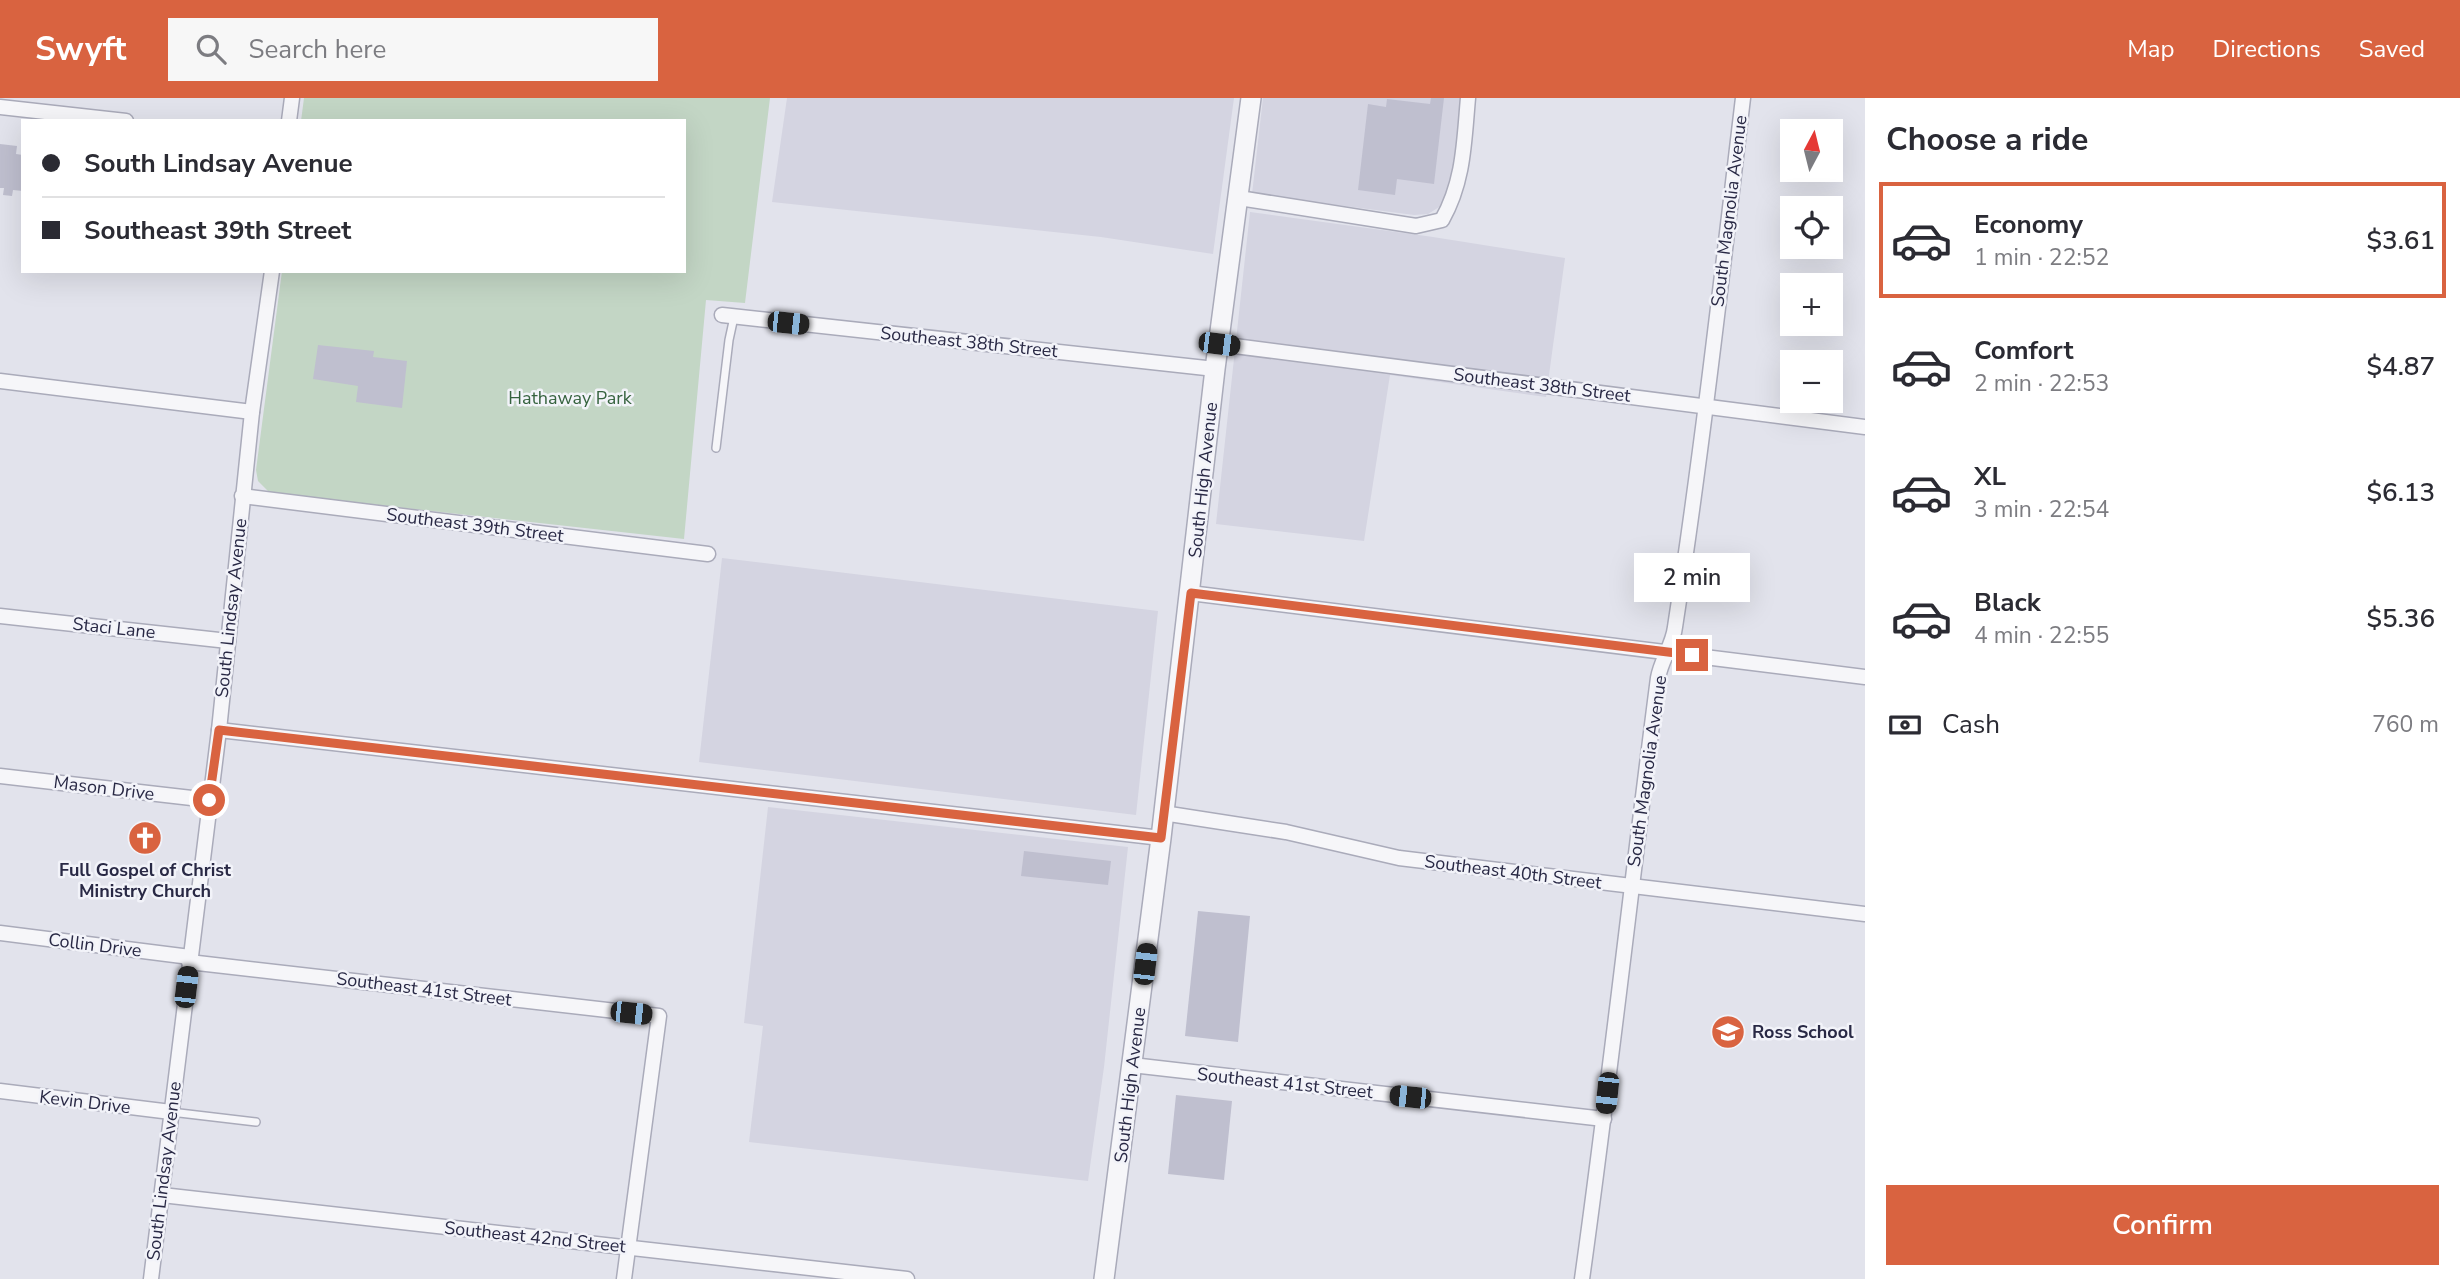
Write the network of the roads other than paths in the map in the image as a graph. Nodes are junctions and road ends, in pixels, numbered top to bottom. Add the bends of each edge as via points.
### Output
1 (292, 98) edge
2 (1251, 98) edge
3 (1468, 98) edge
4 (1742, 98) edge
5 (0, 107) edge
6 (109, 119) edge
7 (289, 119) edge
8 (1239, 198) junction
9 (272, 273) edge
10 (728, 316) joint
11 (1219, 344) junction
12 (1215, 369) junction
13 (0, 381) edge
14 (1706, 405) junction
15 (252, 412) junction
16 (1865, 427) edge
17 (716, 448) dead end
18 (242, 496) junction
19 (708, 554) dead end
20 (1191, 593) junction
21 (0, 616) edge
22 (228, 641) junction
23 (1667, 652) junction
24 (1865, 677) edge
25 (219, 730) junction
26 (0, 776) edge
27 (209, 800) junction
28 (1163, 813) junction
29 (1161, 838) junction
30 (1631, 885) junction
31 (1865, 914) edge
32 (0, 933) edge
33 (189, 960) junction
34 (1132, 1065) junction
35 (0, 1091) edge
36 (170, 1112) junction
37 (1605, 1119) junction
38 (256, 1122) dead end
39 (162, 1195) junction
40 (628, 1247) junction
41 (151, 1279) edge
42 (624, 1279) edge
43 (907, 1279) edge
44 (1104, 1279) edge
45 (1582, 1279) edge

1 - 7 street
2 - 8 street, South High Avenue
3 - 8 street via 1460,178 1442,220 1416,226
4 - 14 street, South Magnolia Avenue
5 - 6 street
8 - 11 street, South High Avenue
9 - 15 street, South Lindsay Avenue
10 - 12 street, Southeast 38th Street
10 - 17 lane
11 - 12 street, South High Avenue
11 - 14 street, Southeast 38th Street
12 - 20 street, South High Avenue
13 - 15 street
14 - 16 street, Southeast 38th Street
14 - 23 street, South Magnolia Avenue via 1675,633
15 - 18 street, South Lindsay Avenue
18 - 19 street, Southeast 39th Street
18 - 22 street, South Lindsay Avenue
20 - 23 street
20 - 28 street, South High Avenue
21 - 22 street, Staci Lane
22 - 25 street, South Lindsay Avenue
23 - 24 street
23 - 30 street, South Magnolia Avenue via 1659,673
25 - 27 street, South Lindsay Avenue
25 - 29 street
26 - 27 street, Mason Drive
27 - 33 street, South Lindsay Avenue
28 - 29 street, South High Avenue
28 - 30 street, Southeast 40th Street via 1286,832 1399,858
29 - 34 street, South High Avenue
30 - 31 street, Southeast 40th Street
30 - 37 street, South Magnolia Avenue
32 - 33 street, Collin Drive
33 - 36 street, South Lindsay Avenue
33 - 40 street, Southeast 41st Street via 659,1016
34 - 37 street, Southeast 41st Street
34 - 44 street, South High Avenue
35 - 36 street, Kevin Drive
36 - 38 lane
36 - 39 street, South Lindsay Avenue
37 - 45 street, South Magnolia Avenue
39 - 40 street, Southeast 42nd Street
39 - 41 street, South Lindsay Avenue
40 - 42 street
40 - 43 street, Southeast 42nd Street

